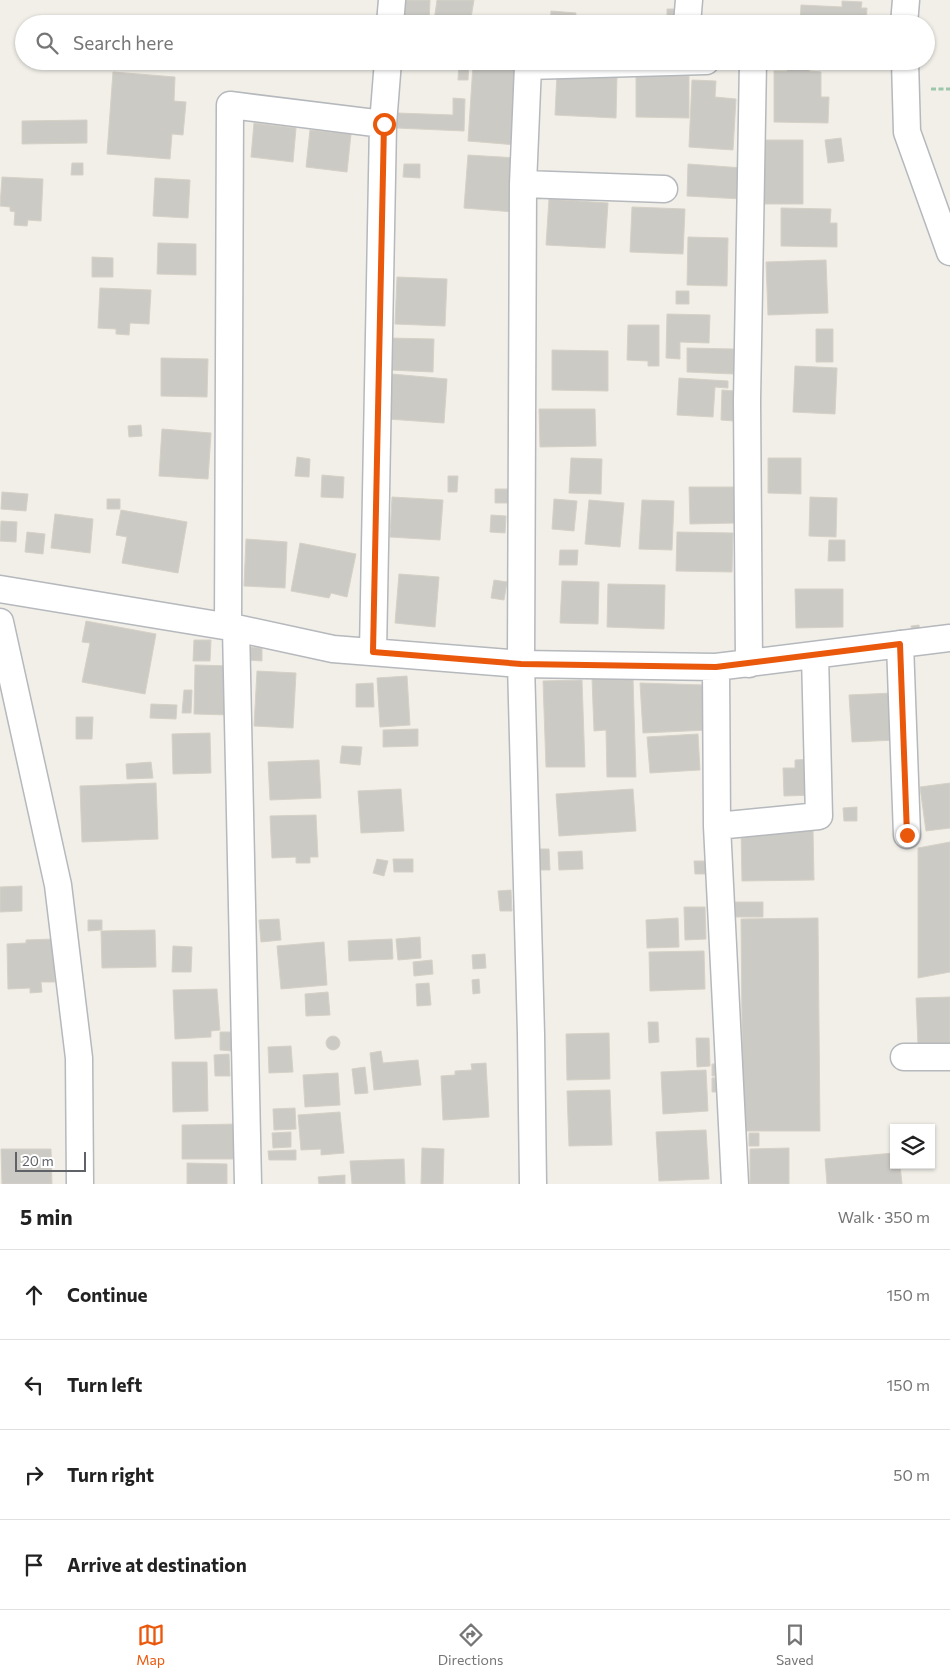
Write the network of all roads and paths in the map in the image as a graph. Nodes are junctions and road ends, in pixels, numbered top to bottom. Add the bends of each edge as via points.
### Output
1 (392, 0) edge
2 (689, 0) edge
3 (906, 0) edge
4 (391, 15) edge
5 (688, 15) edge
6 (905, 15) edge
7 (387, 70) edge
8 (528, 70) edge
9 (753, 70) edge
10 (905, 70) edge
11 (384, 124) junction
12 (523, 184) junction
13 (664, 189) dead end
14 (950, 252) edge
15 (0, 588) edge
16 (0, 622) edge
17 (232, 627) junction
18 (950, 638) edge
19 (900, 644) junction
20 (373, 652) junction
21 (815, 655) junction
22 (521, 664) junction
23 (748, 664) junction
24 (716, 667) junction
25 (717, 826) junction
26 (907, 835) dead end
27 (904, 1057) dead end
28 (950, 1057) edge
29 (80, 1184) edge
30 (248, 1184) edge
31 (533, 1184) edge
32 (735, 1184) edge

1 - 4 street
2 - 5 street
3 - 6 street
7 - 11 street
8 - 12 street
9 - 23 street via 747,401
10 - 14 street via 907,132
11 - 17 street via 230,105
11 - 20 street
12 - 13 street
12 - 22 street
15 - 17 street
16 - 29 street via 58,885 79,1058
17 - 20 street via 333,649
17 - 30 street
18 - 19 street
19 - 21 street
19 - 26 street
20 - 22 street
21 - 23 street
21 - 25 street via 820,816
22 - 24 street
22 - 31 street
23 - 24 street
24 - 25 street
25 - 32 street
27 - 28 street

